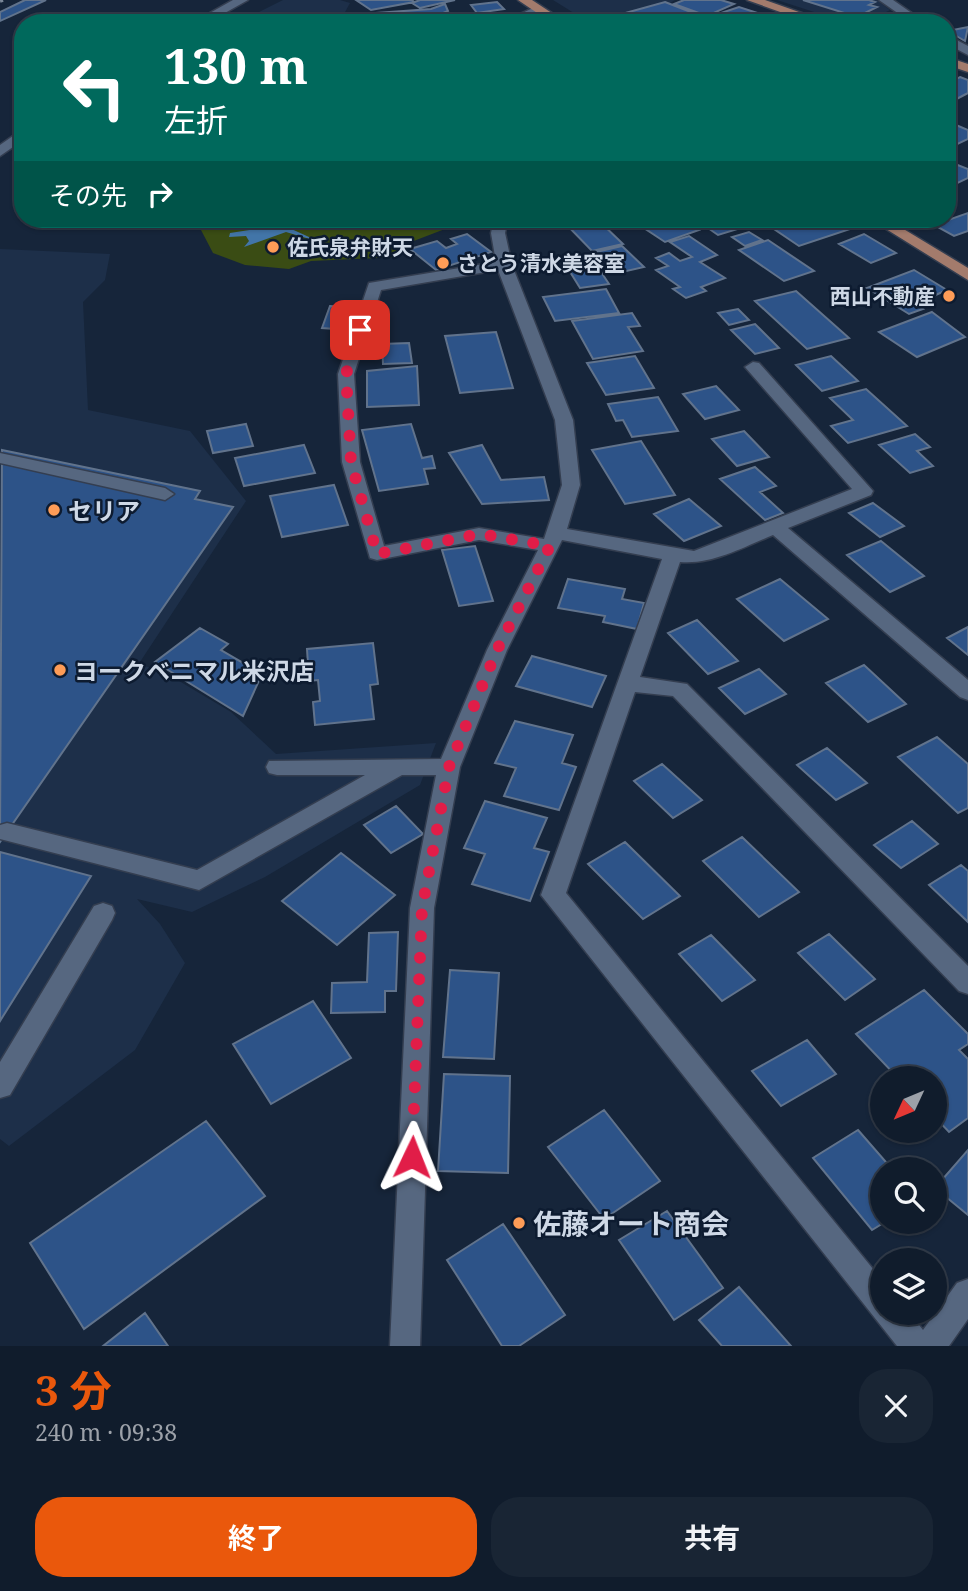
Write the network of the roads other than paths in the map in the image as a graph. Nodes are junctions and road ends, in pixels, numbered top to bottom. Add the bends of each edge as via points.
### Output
1 (242, 0) edge
2 (524, 0) edge
3 (753, 0) edge
4 (886, 0) edge
5 (539, 9) junction
6 (215, 14) edge
7 (528, 14) edge
8 (547, 14) edge
9 (796, 14) edge
10 (907, 14) edge
11 (14, 140) edge
12 (0, 152) edge
13 (499, 228) edge
14 (892, 228) edge
15 (504, 265) junction
16 (968, 275) edge
17 (753, 367) dead end
18 (0, 458) edge
19 (165, 494) dead end
20 (774, 526) junction
21 (553, 539) junction
22 (673, 555) junction
23 (627, 683) junction
24 (968, 692) edge
25 (277, 767) dead end
26 (449, 767) junction
27 (397, 768) junction
28 (7, 832) dead end
29 (103, 913) dead end
30 (968, 983) edge
31 (0, 1086) edge
32 (870, 1289) edge
33 (968, 1294) edge
34 (899, 1325) edge
35 (405, 1346) edge
36 (916, 1346) edge
37 (930, 1346) edge

1 - 6 street
2 - 5 main road
3 - 9 main road
4 - 10 street
5 - 7 street
5 - 8 main road
11 - 12 street
13 - 15 street
14 - 16 main road
15 - 21 street via 564,420 571,485
15 - 21 street via 374,286 346,374 351,462 377,554 480,534
17 - 20 street via 864,491
18 - 19 street
20 - 22 street via 710,553
20 - 24 street
21 - 22 street
21 - 26 street via 497,650
22 - 23 street
23 - 30 street via 679,689
23 - 32 street via 553,895
25 - 27 street
26 - 27 street
26 - 35 street via 422,908
27 - 28 street via 199,880
29 - 31 street
33 - 37 street
34 - 36 street

